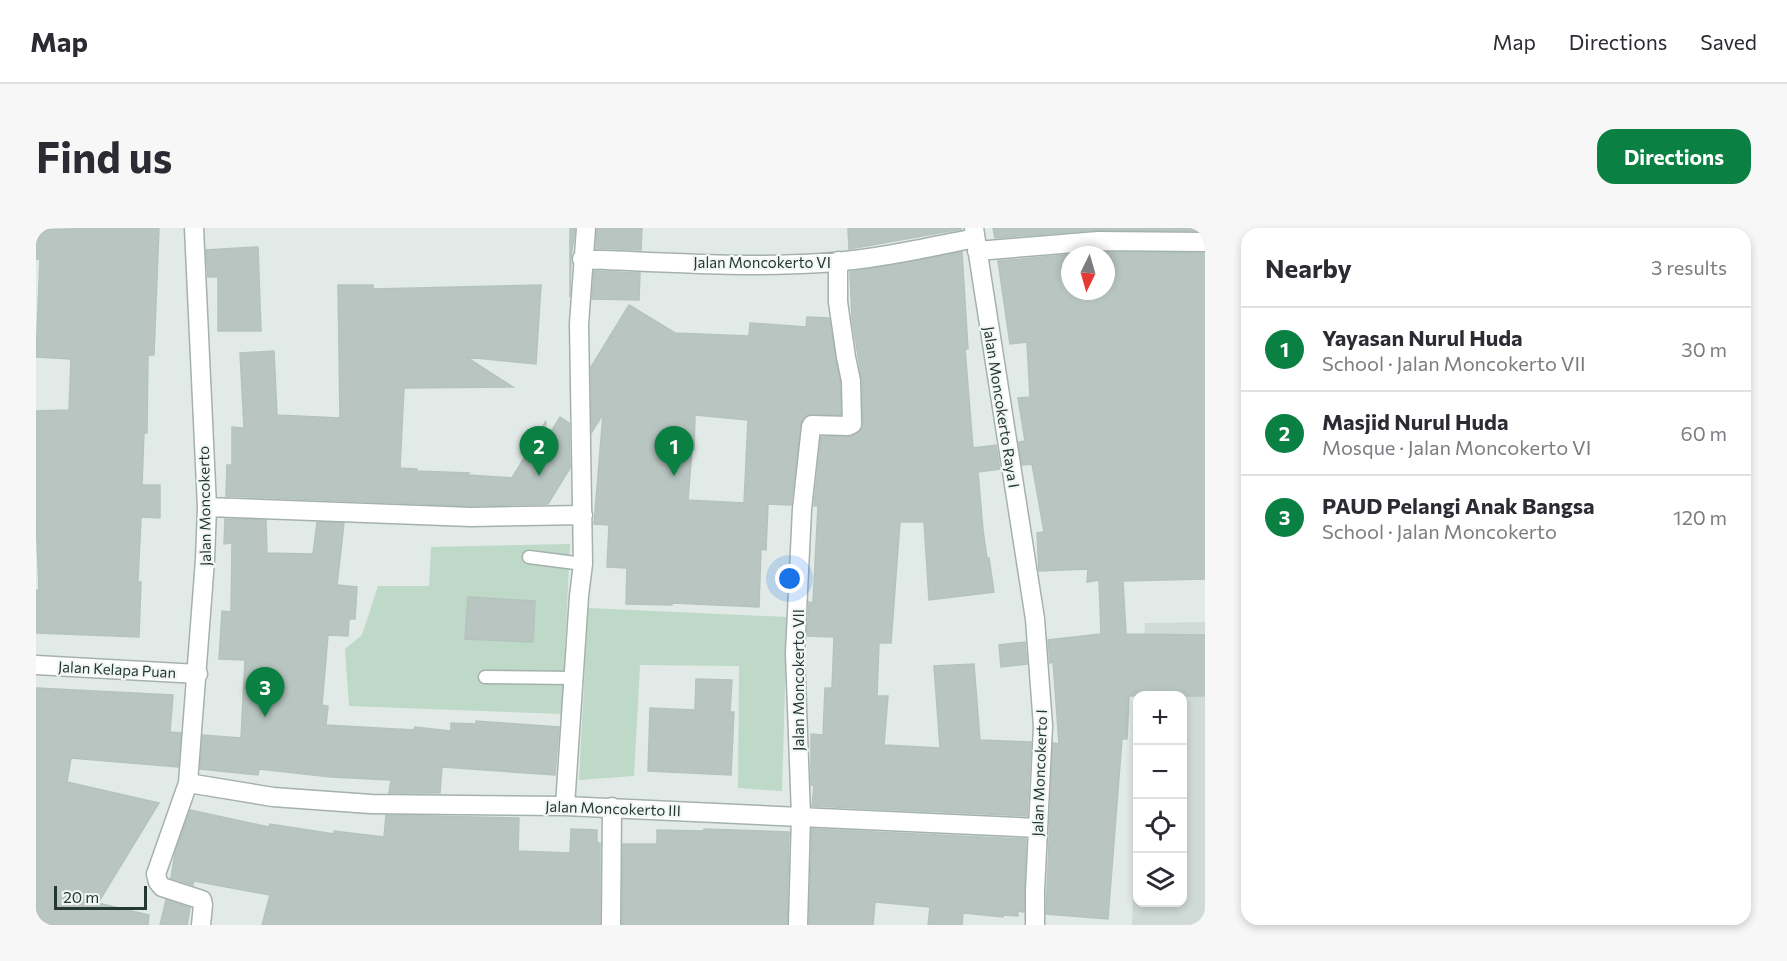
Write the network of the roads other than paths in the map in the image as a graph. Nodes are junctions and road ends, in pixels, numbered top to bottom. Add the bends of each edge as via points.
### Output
1 (194, 228) edge
2 (586, 228) edge
3 (975, 239) edge
4 (1205, 242) edge
5 (582, 260) junction
6 (838, 261) junction
7 (207, 507) junction
8 (583, 515) junction
9 (529, 557) dead end
10 (583, 564) junction
11 (1031, 585) joint
12 (36, 665) edge
13 (198, 674) junction
14 (484, 677) dead end
15 (574, 678) junction
16 (189, 783) junction
17 (565, 806) junction
18 (612, 807) junction
19 (801, 816) junction
20 (1038, 828) junction
21 (201, 925) edge
22 (611, 925) edge
23 (798, 925) edge
24 (1035, 925) edge

1 - 7 street, Jalan Moncokerto
2 - 5 street
3 - 4 street, Jalan Moncokerto VI
3 - 6 street, Jalan Moncokerto VI
3 - 11 street, Jalan Moncokerto Raya I
5 - 6 street, Jalan Moncokerto VI via 771,264
5 - 8 street via 579,324
6 - 19 street, Jalan Moncokerto VII via 838,302 851,381 852,424 811,427 802,509 795,653
7 - 8 street via 471,517
7 - 13 street, Jalan Moncokerto
8 - 10 street
9 - 10 lane
10 - 15 street
11 - 20 street, Jalan Moncokerto I via 1043,726
12 - 13 street, Jalan Kelapa Puan
13 - 16 street, Jalan Moncokerto
14 - 15 lane
15 - 17 street
16 - 17 street, Jalan Moncokerto III via 273,797 371,804
16 - 21 street, Jalan Moncokerto via 156,874 162,887 202,900
17 - 18 street, Jalan Moncokerto III
18 - 19 street, Jalan Moncokerto III
18 - 22 street
19 - 20 street, Jalan Moncokerto III
19 - 23 street
20 - 24 street, Jalan Moncokerto I

